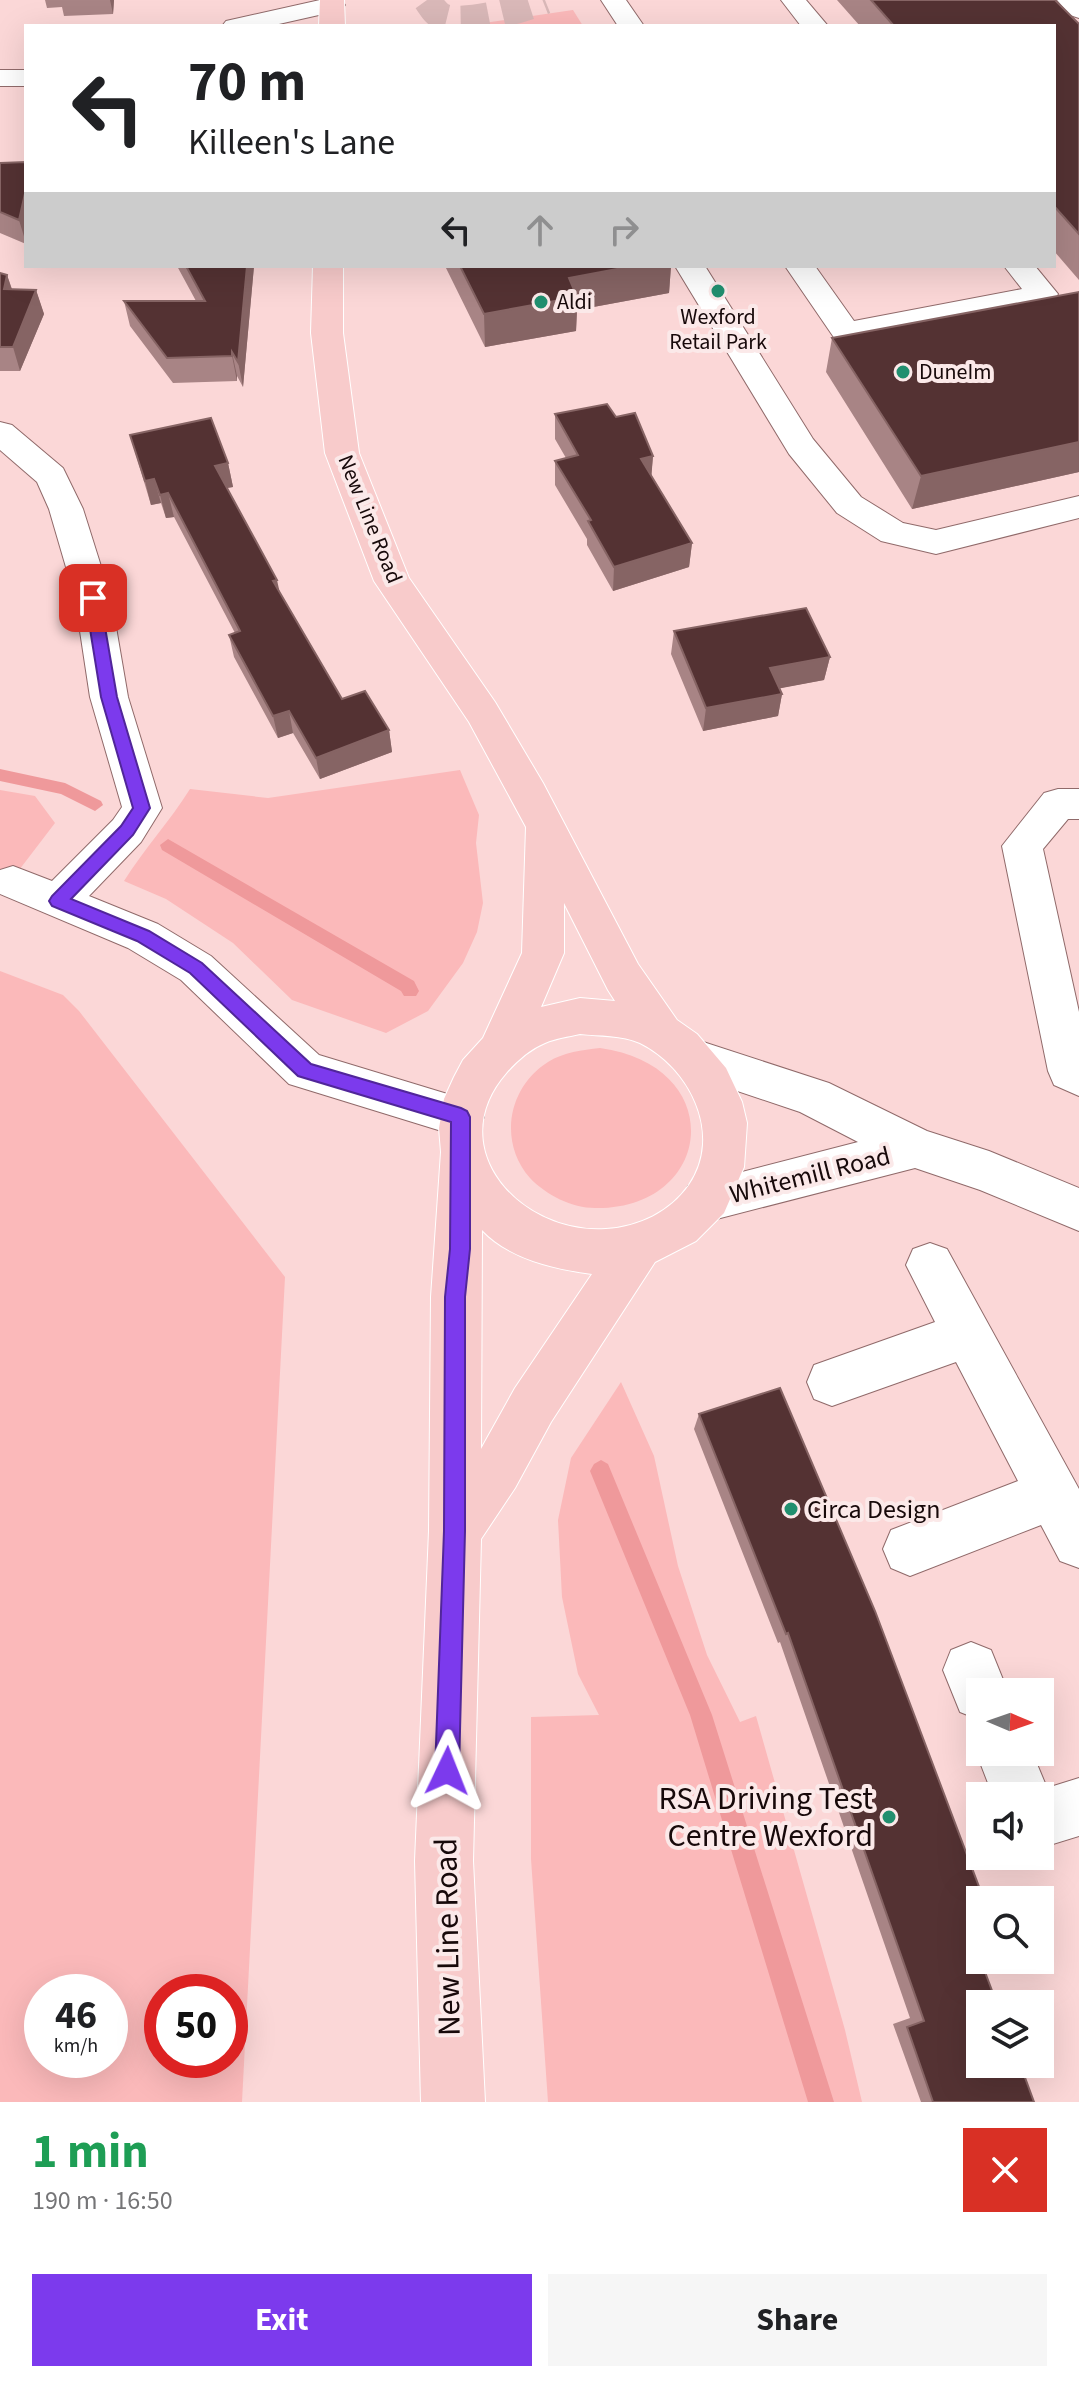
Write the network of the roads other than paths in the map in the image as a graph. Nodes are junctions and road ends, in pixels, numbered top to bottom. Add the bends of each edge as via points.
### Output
1 (613, 0) edge
2 (793, 0) edge
3 (1069, 0) edge
4 (332, 10) edge
5 (1079, 10) edge
6 (235, 11) edge
7 (630, 24) edge
8 (813, 24) edge
9 (0, 78) edge
10 (24, 78) edge
11 (328, 268) edge
12 (691, 268) edge
13 (801, 268) edge
14 (1021, 268) edge
15 (0, 432) edge
16 (1079, 507) edge
17 (1079, 804) edge
18 (545, 826) junction
19 (13, 882) dead end
20 (58, 901) junction
21 (678, 1046) junction
22 (501, 1047) junction
23 (1079, 1077) edge
24 (461, 1136) junction
25 (915, 1148) junction
26 (705, 1201) junction
27 (1079, 1210) edge
28 (637, 1248) junction
29 (930, 1265) dead end
30 (967, 1334) junction
31 (832, 1382) dead end
32 (1053, 1494) junction
33 (455, 1531) junction
34 (1079, 1542) edge
35 (910, 1549) dead end
36 (1079, 1807) edge
37 (1054, 1815) edge
38 (453, 2102) edge

1 - 7 street
2 - 8 street
3 - 5 street
4 - 6 street
9 - 10 street
11 - 18 main road, New Line Road via 327,333 342,453 392,581 482,712
12 - 16 street via 801,446 849,505 893,533 936,542
13 - 14 street via 846,332 1043,294
15 - 20 street via 51,476 66,509 83,556 109,697 142,808 127,831
17 - 23 street via 1058,804 1022,846 1070,1071
18 - 21 main road, New Line Road via 623,977
18 - 22 main road, New Line Road via 543,953
19 - 20 street
20 - 24 street via 143,936 196,968 305,1070
21 - 22 main road via 622,1019 580,1016 537,1026
21 - 25 street, Whitemill Road via 813,1097
21 - 26 main road via 717,1091 727,1129 723,1167
22 - 24 main road via 474,1079
24 - 28 main road via 479,1194 510,1225 550,1246 594,1254
24 - 33 main road, New Line Road
25 - 26 street, Whitemill Road
25 - 27 street, Whitemill Road
26 - 28 main road via 676,1229
28 - 33 main road
29 - 30 street
30 - 31 street
30 - 32 street
32 - 34 street
32 - 35 street
33 - 38 main road, New Line Road via 444,1861
36 - 37 street

